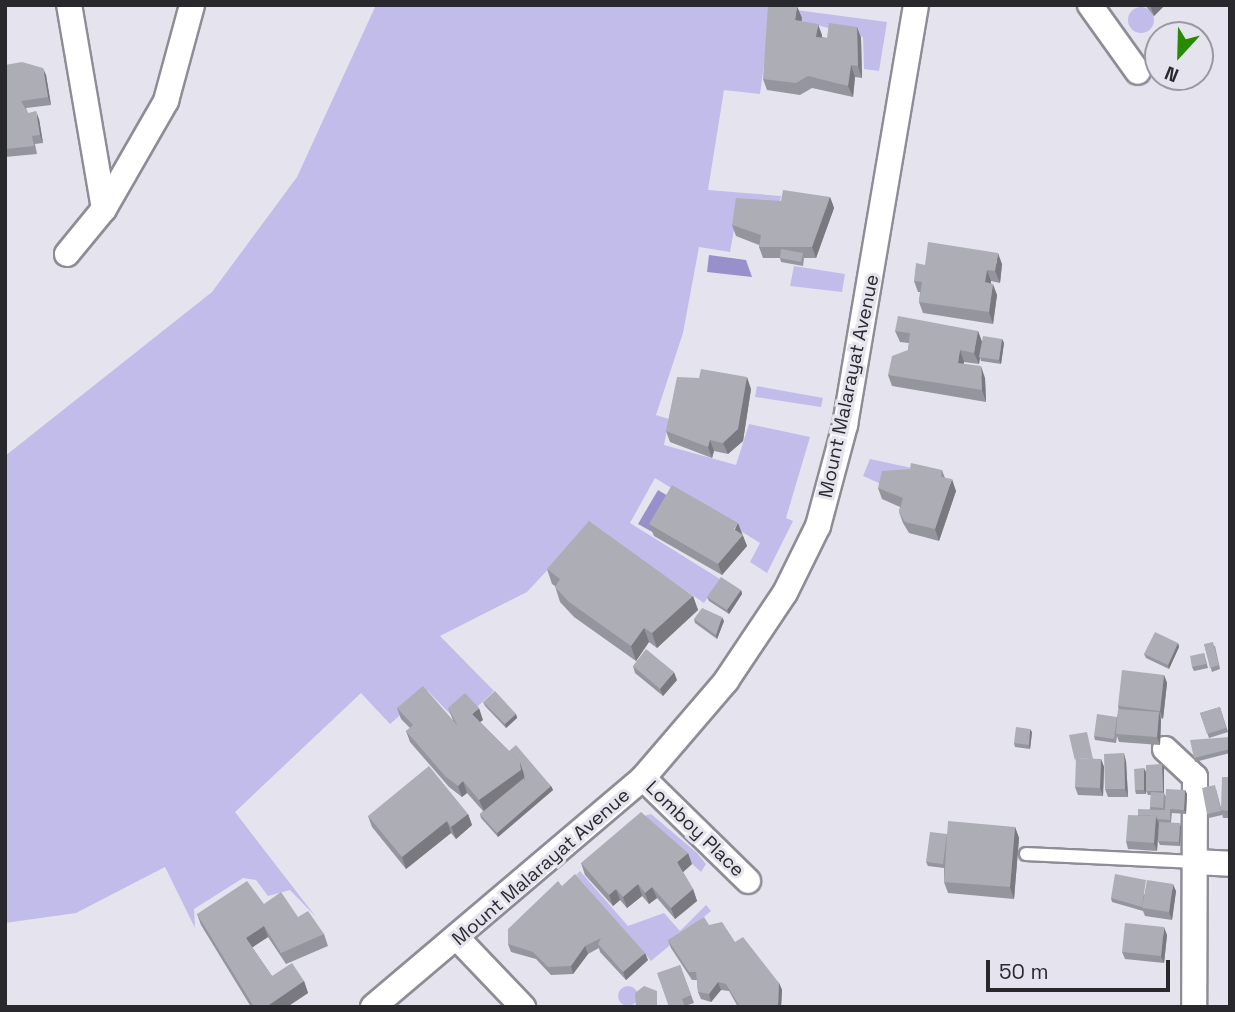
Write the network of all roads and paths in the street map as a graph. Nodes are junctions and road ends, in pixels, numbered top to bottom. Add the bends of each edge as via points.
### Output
1 (69, 5) edge
2 (192, 5) edge
3 (916, 5) edge
4 (1090, 5) edge
5 (1138, 72) dead end
6 (104, 209) junction
7 (67, 254) dead end
8 (1165, 749) dead end
9 (642, 778) junction
10 (1026, 854) dead end
11 (1195, 862) junction
12 (1230, 864) edge
13 (748, 881) dead end
14 (459, 940) junction
15 (373, 1007) edge
16 (523, 1007) edge
17 (1194, 1007) edge

1 - 6 street
2 - 6 street via 166,101
3 - 9 street, Mount Malarayat Avenue via 859,352 818,526 750,648
4 - 5 street
6 - 7 street
8 - 11 street via 1195,777
9 - 13 street, Lomboy Place
9 - 14 street, Mount Malarayat Avenue
10 - 11 lane
11 - 12 street
11 - 17 street
14 - 15 street, Mount Malarayat Avenue
14 - 16 street

